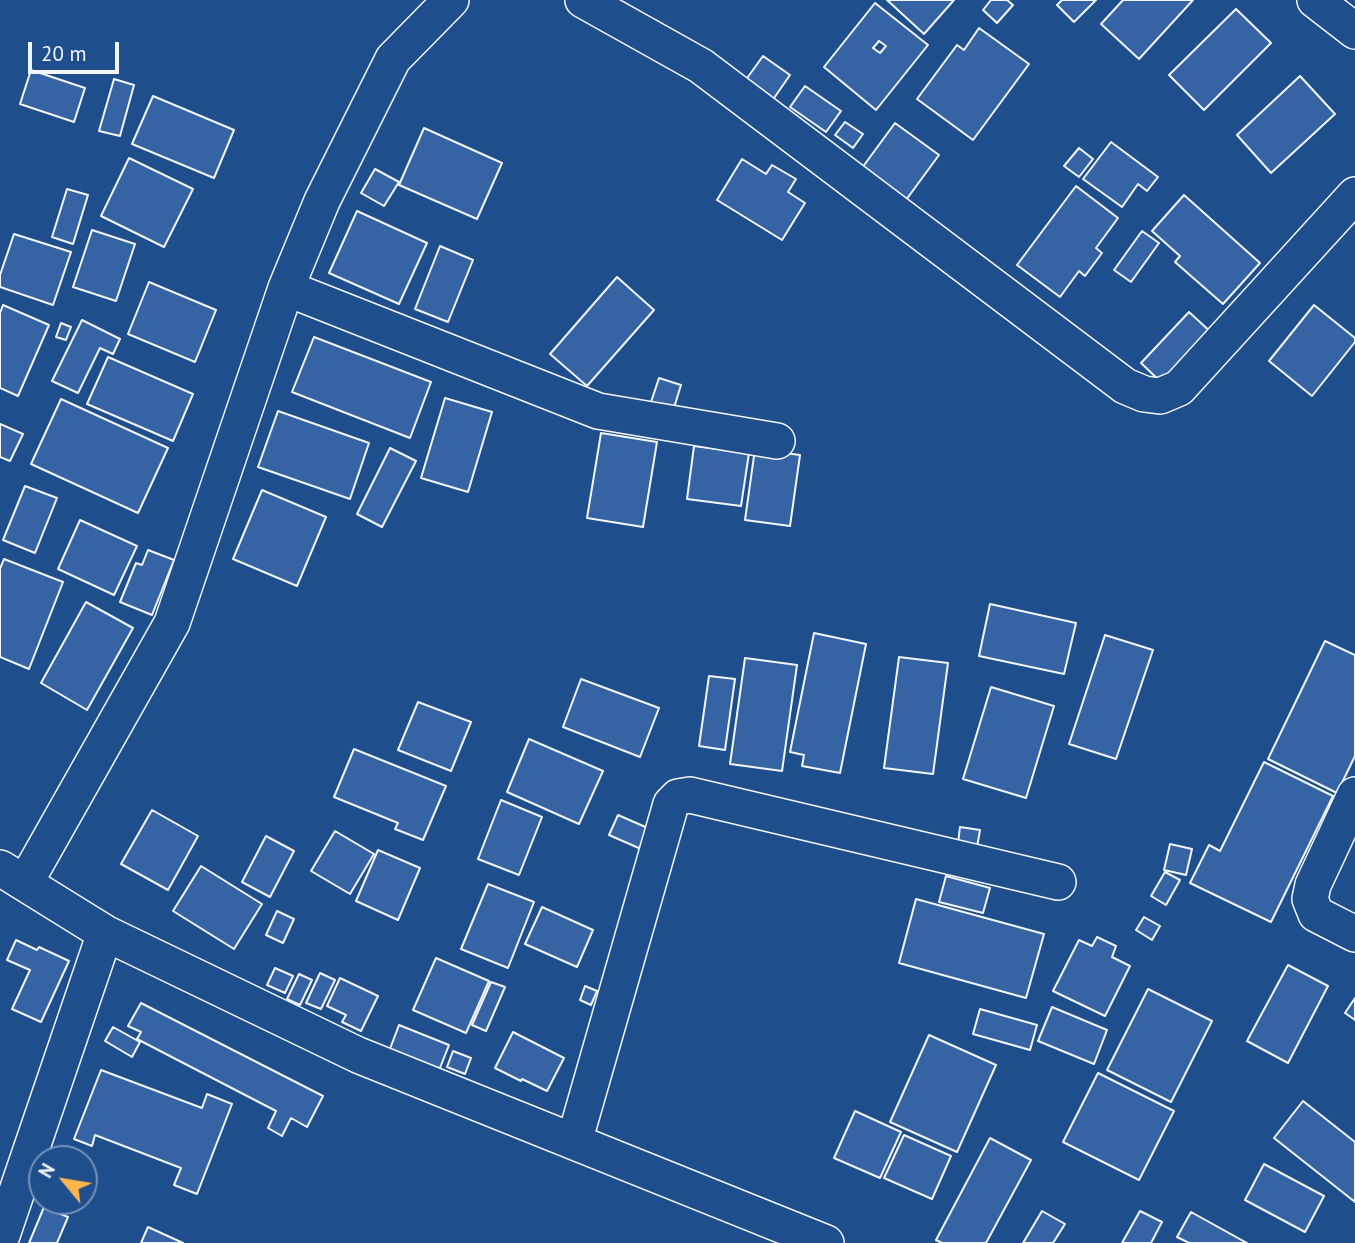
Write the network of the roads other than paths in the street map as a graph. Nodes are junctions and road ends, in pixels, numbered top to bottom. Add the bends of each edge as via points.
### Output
1 (452, 0) edge
2 (583, 0) edge
3 (1315, 0) edge
4 (1355, 31) edge
5 (1355, 195) edge
6 (286, 288) junction
7 (777, 441) dead end
8 (1355, 795) edge
9 (13, 876) edge
10 (1058, 882) dead end
11 (105, 933) junction
12 (1355, 934) edge
13 (574, 1142) junction
14 (0, 1241) edge
15 (826, 1243) edge

1 - 6 street via 393,59 322,201
2 - 5 street via 701,66 1125,386 1144,394 1160,396 1179,388
3 - 4 street
6 - 7 street via 598,411
6 - 9 street via 172,623
8 - 12 street via 1310,899 1316,914
9 - 11 street
10 - 13 street via 690,794 678,797 671,804
11 - 13 street via 358,1055
11 - 14 street
13 - 15 street

